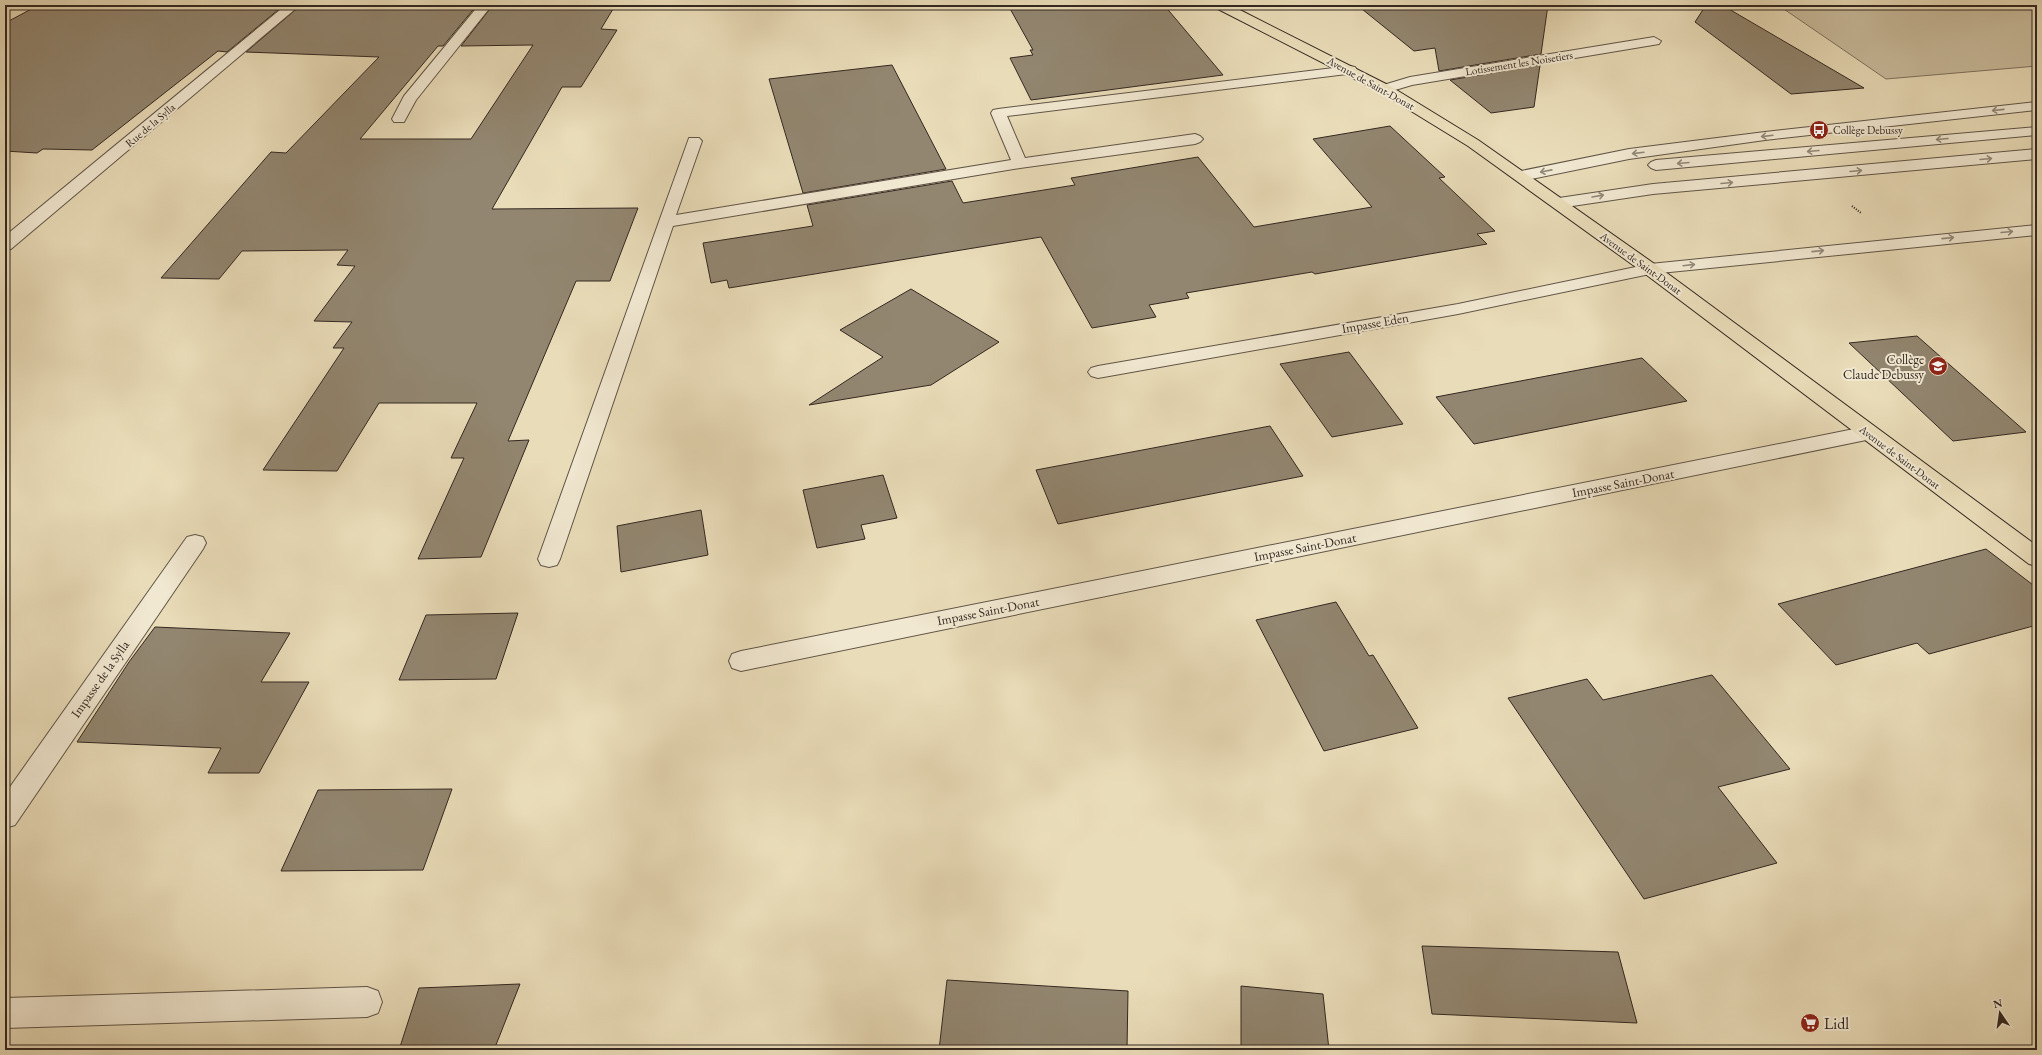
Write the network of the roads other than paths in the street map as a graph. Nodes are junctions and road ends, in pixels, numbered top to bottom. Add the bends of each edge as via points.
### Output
1 (294, 5) edge
2 (486, 5) edge
3 (1220, 5) edge
4 (1654, 41) dead end
5 (1350, 70) junction
6 (1385, 89) junction
7 (2037, 106) edge
8 (399, 119) dead end
9 (2037, 130) edge
10 (1195, 139) dead end
11 (694, 142) dead end
12 (2037, 154) edge
13 (1020, 163) junction
14 (1572, 166) junction
15 (1521, 176) junction
16 (1559, 203) junction
17 (666, 222) junction
18 (2037, 230) edge
19 (5, 245) edge
20 (1650, 269) junction
21 (1098, 372) dead end
22 (1869, 433) junction
23 (195, 543) dead end
24 (2037, 558) edge
25 (549, 559) dead end
26 (741, 661) dead end
27 (5, 816) edge
28 (367, 1002) dead end
29 (5, 1013) edge

1 - 19 street, Rue de la Sylla
2 - 8 street via 409,99
3 - 5 main road, Avenue de Saint-Donat
4 - 6 street, Lotissement les Noisetiers via 1410,81
5 - 6 main road, Avenue de Saint-Donat
5 - 13 street via 998,113
6 - 15 main road, Avenue de Saint-Donat
7 -> 14 street via 1758,137 1629,154
9 -> 14 street via 1620,168
10 - 13 street
11 - 17 street
16 -> 12 street via 1653,189
13 - 17 street
14 -> 15 street
15 - 16 main road, Avenue de Saint-Donat
16 - 20 main road, Avenue de Saint-Donat
17 - 25 street
20 -> 18 street, Impasse Eden
20 - 21 street, Impasse Eden via 1458,309
20 - 22 main road, Avenue de Saint-Donat
22 - 24 main road, Avenue de Saint-Donat
22 - 26 street, Impasse Saint-Donat
23 - 27 street, Impasse de la Sylla
28 - 29 street

